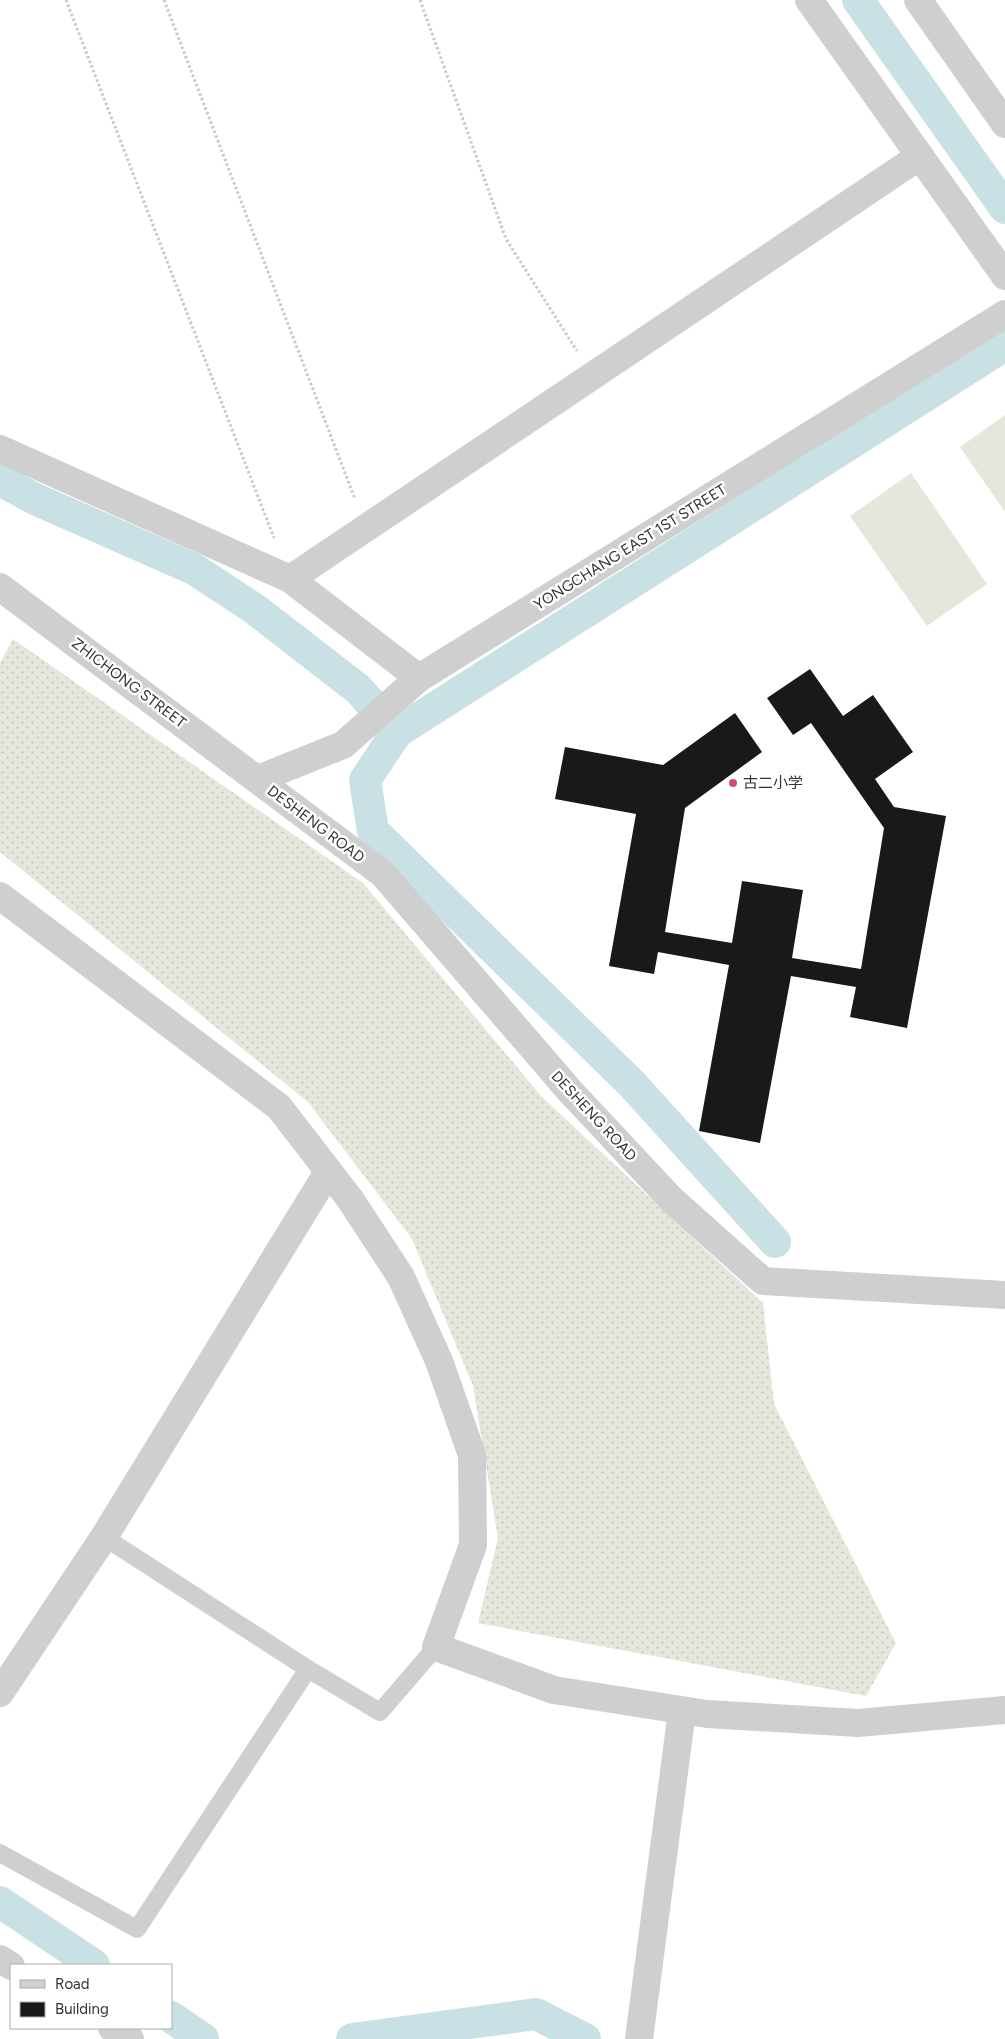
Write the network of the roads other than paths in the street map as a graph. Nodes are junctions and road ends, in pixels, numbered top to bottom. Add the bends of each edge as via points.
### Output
1 (808, 0) edge
2 (918, 0) edge
3 (1005, 124) edge
4 (920, 156) junction
5 (1005, 276) edge
6 (1005, 314) edge
7 (0, 449) edge
8 (290, 579) junction
9 (0, 587) edge
10 (419, 678) junction
11 (258, 779) junction
12 (0, 896) edge
13 (328, 1172) junction
14 (1005, 1295) edge
15 (104, 1537) junction
16 (436, 1647) junction
17 (308, 1668) junction
18 (0, 1693) edge
19 (1005, 1710) edge
20 (682, 1711) junction
21 (0, 1853) edge
22 (114, 2029) edge
23 (130, 2039) edge
24 (639, 2039) edge

1 - 4 street
2 - 3 street
4 - 5 street
4 - 8 street
6 - 10 street, YONGCHANG EAST 1ST STREET
7 - 8 street
8 - 10 street
9 - 11 street, ZHICHONG STREET
10 - 11 street, YONGCHANG EAST 1ST STREET via 343,745
11 - 14 street, DESHENG ROAD via 382,874 582,1104 672,1200 763,1281
12 - 13 street via 279,1107
13 - 15 street
13 - 16 street via 350,1199 401,1277 439,1361 472,1455 473,1546
15 - 17 lane
15 - 18 street
16 - 17 lane via 380,1712
16 - 20 street via 554,1690
17 - 21 lane via 137,1929
19 - 20 street via 858,1722
20 - 24 street
22 - 23 street

